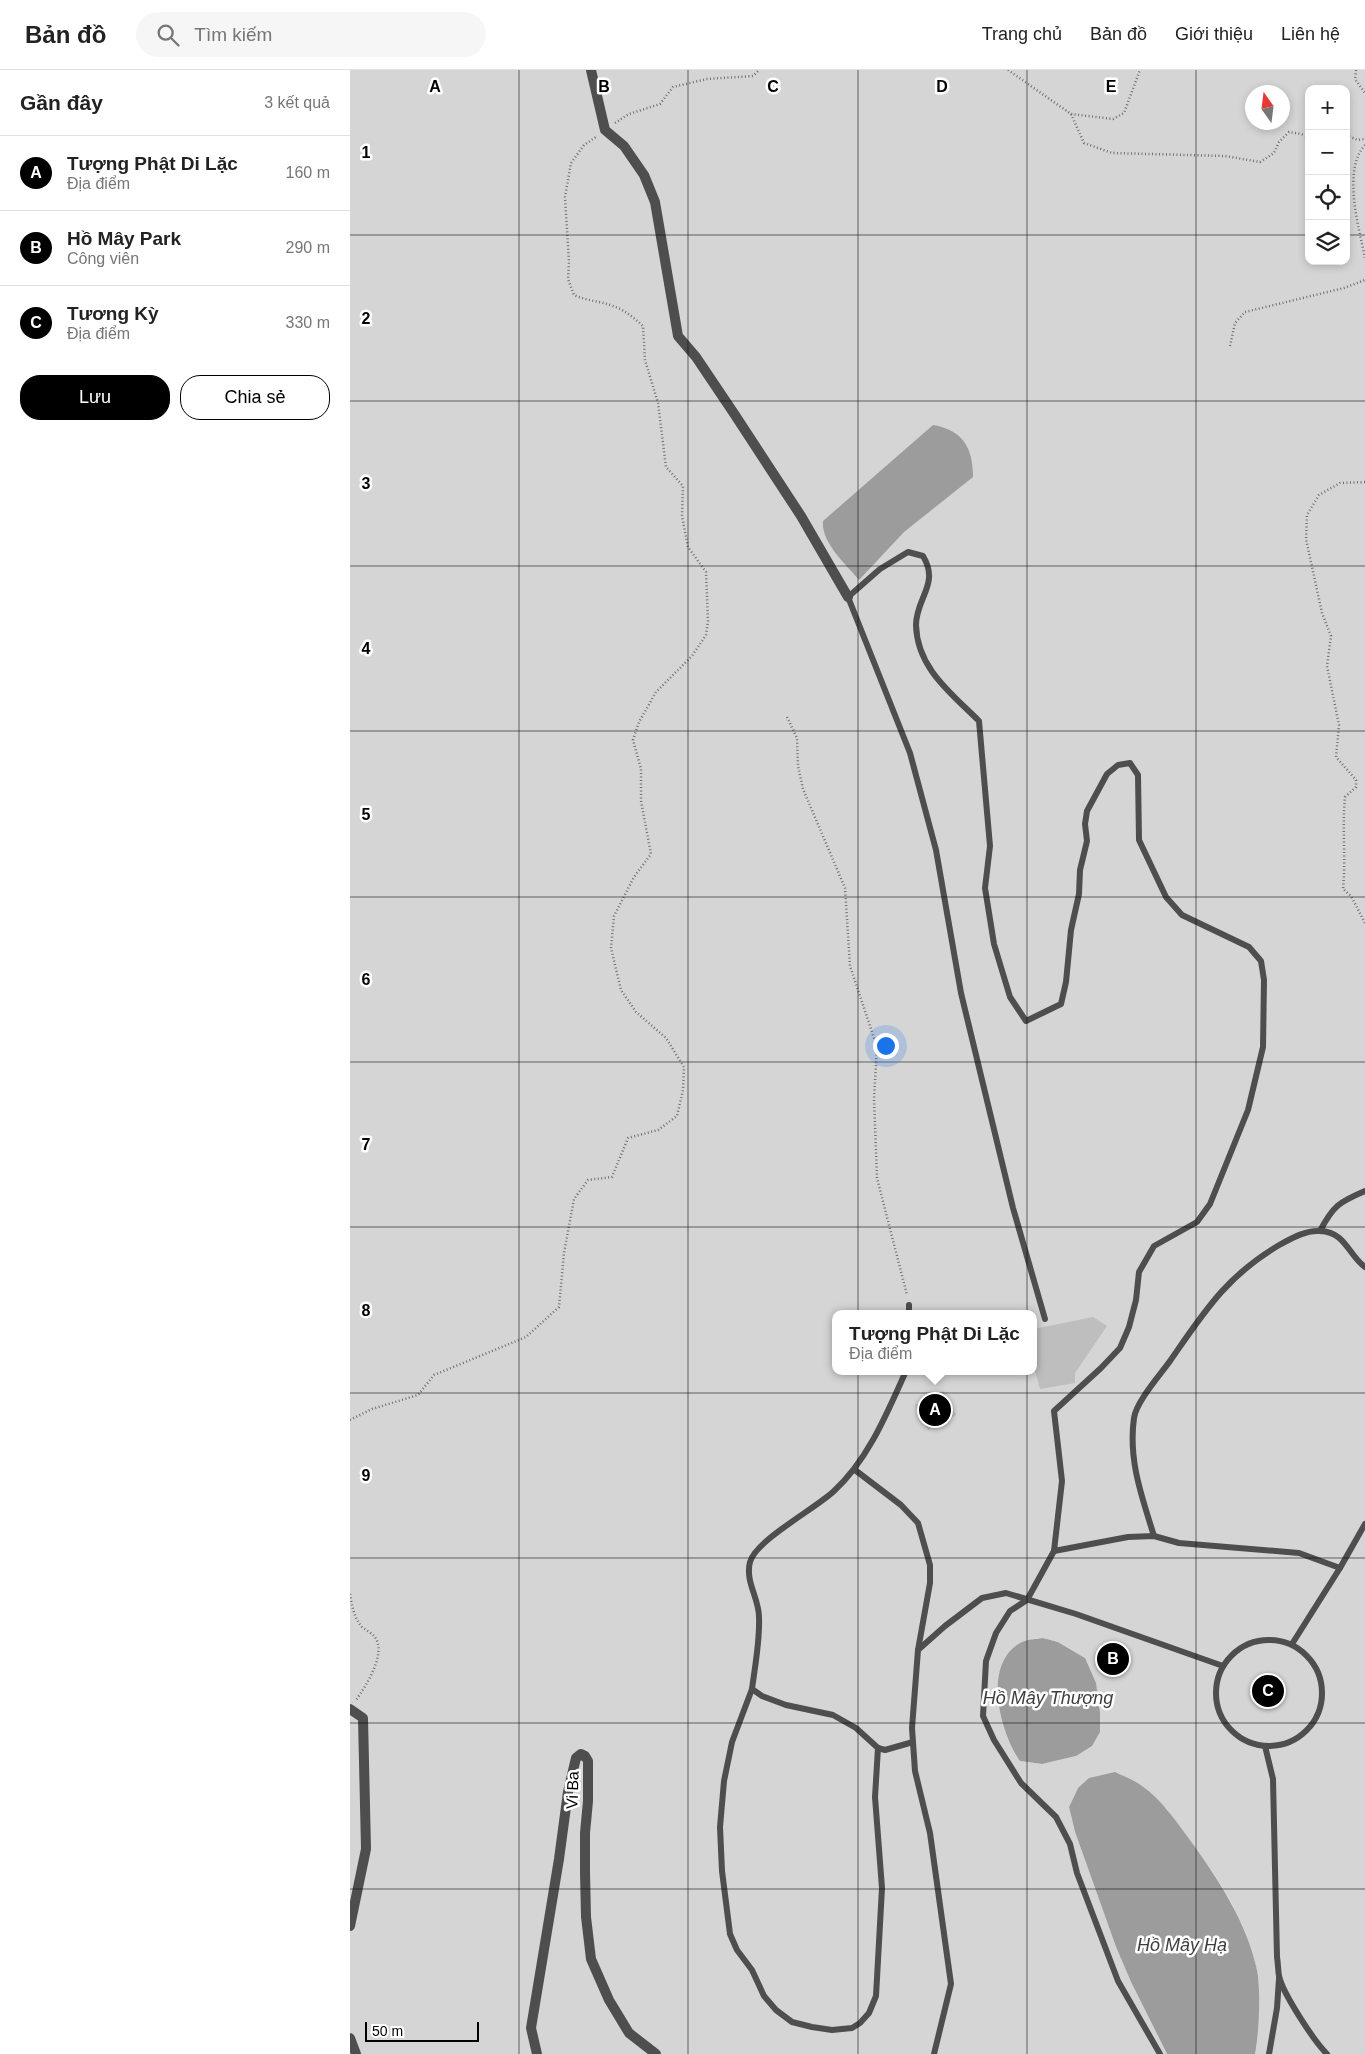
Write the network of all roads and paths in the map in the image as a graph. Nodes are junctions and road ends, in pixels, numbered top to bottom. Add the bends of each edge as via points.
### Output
1 (591, 70) edge
2 (759, 70) edge
3 (1008, 70) edge
4 (1140, 70) edge
5 (1356, 70) edge
6 (1365, 93) edge
7 (1071, 114) junction
8 (605, 130) junction
9 (1305, 135) edge
10 (1350, 137) edge
11 (1365, 139) edge
12 (1365, 145) edge
13 (1365, 258) edge
14 (1365, 280) edge
15 (1230, 346) dead end
16 (1365, 482) edge
17 (848, 597) junction
18 (787, 717) dead end
19 (1365, 923) edge
20 (1365, 1192) edge
21 (1320, 1231) junction
22 (1365, 1267) edge
23 (909, 1305) joint
24 (909, 1310) edge
25 (1045, 1319) dead end
26 (904, 1375) edge
27 (350, 1420) edge
28 (855, 1470) junction
29 (1365, 1524) edge
30 (1154, 1536) junction
31 (1054, 1552) junction
32 (1340, 1568) junction
33 (350, 1594) edge
34 (1027, 1600) junction
35 (1292, 1644) junction
36 (918, 1650) junction
37 (1222, 1666) junction
38 (752, 1690) junction
39 (352, 1705) edge
40 (913, 1742) junction
41 (1265, 1746) junction
42 (878, 1748) junction
43 (350, 1926) edge
44 (1279, 1978) junction
45 (350, 2038) edge
46 (356, 2054) edge
47 (536, 2054) edge
48 (656, 2054) edge
49 (934, 2054) edge
50 (1160, 2054) edge
51 (1269, 2054) edge
52 (1327, 2054) edge

1 - 8 street
2 - 8 path via 753,76 707,79 673,87 660,104 628,114
3 - 7 path
4 - 7 path via 1124,113 1113,119
5 - 6 path via 1356,79
7 - 9 path via 1084,143 1112,153 1225,156 1260,162 1274,153 1289,132
8 - 17 street via 624,146 644,175 655,202 678,336 696,357 790,500
8 - 27 path via 584,145 572,163 564,197 568,279 574,295 613,306 643,326 645,360 658,403 666,467 683,486 682,516 688,547 706,572 706,635 692,656 656,692 633,740 641,769 641,801 651,854 634,877 614,916 612,948 621,990 636,1012 666,1038 684,1067 683,1090 677,1116 658,1130 628,1138 612,1177 588,1180 574,1199 559,1307 526,1338 434,1375 418,1395 372,1409
10 - 11 path
12 - 13 path via 1359,151 1352,178
14 - 15 path via 1245,312 1235,323
16 - 19 path via 1340,483 1319,495 1307,515 1306,539 1322,613 1331,636 1327,666 1339,725 1336,757 1356,780 1356,787 1344,797 1343,888 1352,896
17 - 25 lane via 910,753 936,850 968,1021 1012,1208
17 - 31 lane via 880,569 908,552 923,556 928,565 930,580 916,624 921,653 933,676 979,721 990,846 986,888 988,907 994,944 1010,997 1026,1021 1061,1004 1087,841 1087,811 1107,774 1118,765 1130,763 1138,775 1139,840 1166,897 1182,915 1249,947 1261,961 1264,980 1263,1046 1248,1110 1210,1204 1197,1222 1154,1246 1139,1272 1134,1309 1120,1348 1054,1411 1062,1481
18 - 23 path via 797,738 803,788 845,888 850,966 877,1047 874,1100 877,1178
20 - 21 lane via 1344,1199 1330,1211
21 - 22 lane via 1341,1238
21 - 30 lane via 1295,1236 1261,1255 1220,1290 1189,1330 1134,1416 1132,1442 1136,1474
23 - 24 lane
26 - 28 lane
28 - 36 lane via 901,1505 918,1523 930,1565 930,1583
28 - 38 lane via 833,1492 755,1551 749,1571 760,1616
29 - 32 lane
30 - 31 lane via 1128,1537
30 - 32 lane via 1179,1543 1299,1553
31 - 34 lane
32 - 35 lane
33 - 39 path via 354,1614 376,1638 380,1653
34 - 36 lane via 1006,1593 982,1598
34 - 37 lane
34 - 50 lane via 1010,1611 996,1634 986,1661 983,1716 1021,1783 1056,1818 1070,1844 1077,1873 1118,1981
35 - 37 lane via 1260,1640 1232,1654
35 - 41 lane via 1307,1654 1318,1670 1323,1688 1321,1706 1314,1723 1301,1736 1284,1745
36 - 40 lane
37 - 41 lane via 1216,1683 1216,1701 1221,1718 1232,1732 1248,1742
38 - 42 lane via 786,1705 833,1715 856,1728
38 - 42 lane via 732,1742 720,1827 722,1871 730,1934 737,1950 752,1970 764,1996 792,2022 832,2030 852,2028 869,2013 876,1996 882,1888 876,1832
39 - 43 street via 363,1718 366,1849
40 - 42 lane via 885,1750
40 - 49 lane via 915,1771 930,1833 951,1984
41 - 44 lane via 1273,1779
44 - 51 lane
44 - 52 lane via 1300,2016
45 - 46 street
47 - 48 street, Vi Ba via 531,2028 568,1792 576,1758 581,1754 588,1762 585,1873 591,1959 608,2000 629,2033

